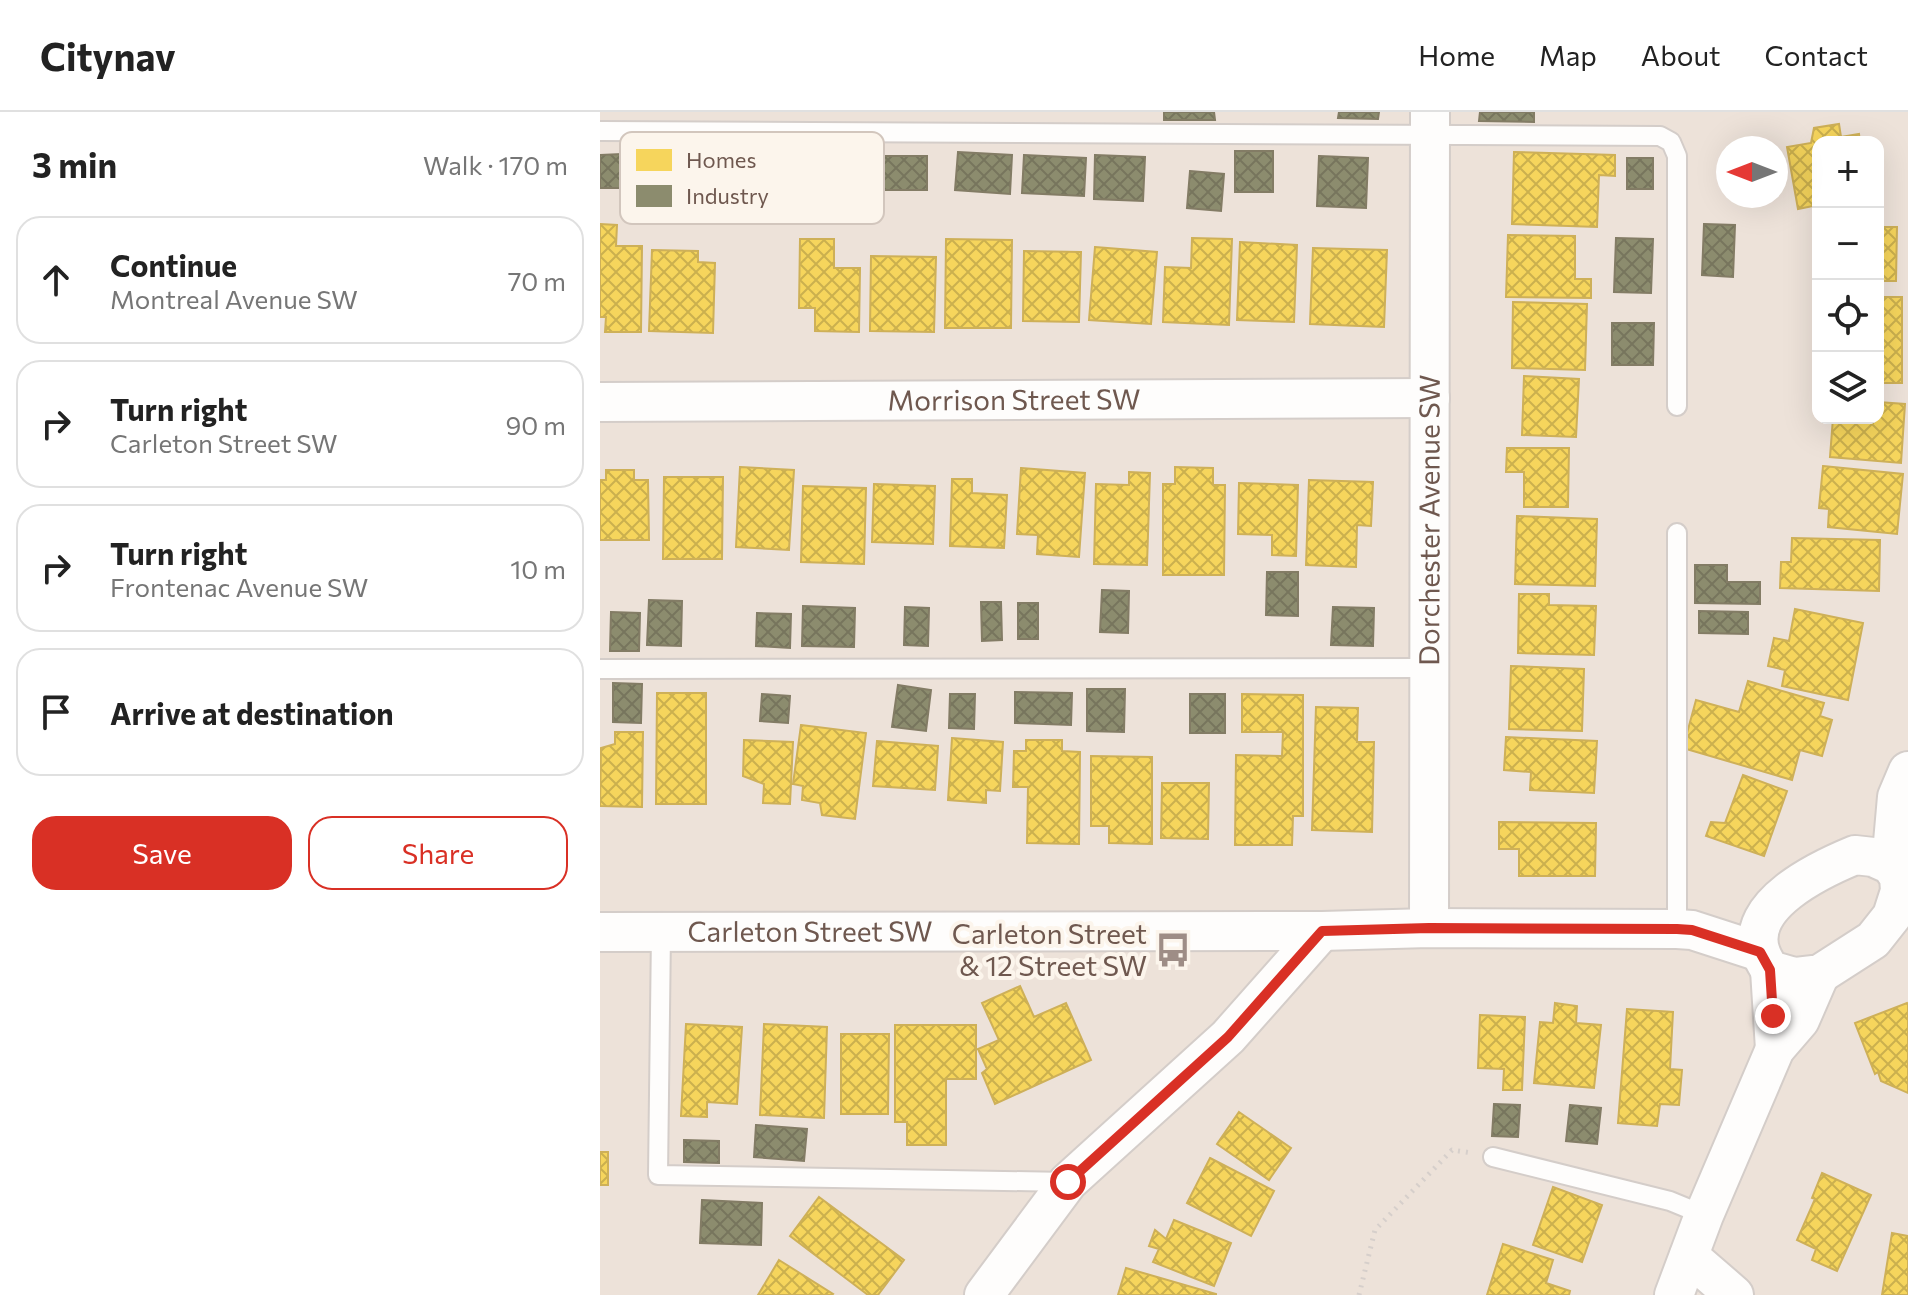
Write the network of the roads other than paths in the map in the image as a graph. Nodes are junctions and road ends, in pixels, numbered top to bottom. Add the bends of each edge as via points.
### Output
1 (1430, 124) edge
2 (600, 131) edge
3 (1430, 398) junction
4 (600, 402) edge
5 (1677, 406) dead end
6 (1677, 533) dead end
7 (1429, 668) junction
8 (600, 669) edge
9 (1902, 784) edge
10 (1889, 877) edge
11 (1766, 914) junction
12 (1429, 928) junction
13 (1684, 930) junction
14 (1322, 931) junction
15 (600, 932) edge
16 (661, 932) junction
17 (1890, 939) edge
18 (1765, 961) junction
19 (1820, 974) junction
20 (1775, 1049) junction
21 (1493, 1157) road end
22 (1068, 1182) junction
23 (1704, 1215) junction
24 (1689, 1256) junction
25 (984, 1295) edge
26 (1674, 1295) edge
27 (1734, 1295) edge

1 - 2 lane
1 - 3 street, Dorchester Avenue SW
1 - 5 lane via 1660,136 1671,142 1677,156
3 - 4 street, Morrison Street SW
3 - 7 street, Dorchester Avenue SW
6 - 13 lane
7 - 8 lane
7 - 12 street, Dorchester Avenue SW
9 - 10 street
10 - 11 street via 1819,870
10 - 17 street
11 - 13 street, Carleton Street SW
11 - 18 street via 1759,933
12 - 13 street, Carleton Street SW
12 - 14 street, Carleton Street SW
13 - 18 street, Carleton Street SW
14 - 16 street, Carleton Street SW
14 - 22 street via 1228,1037
15 - 16 street, Carleton Street SW
16 - 22 lane via 658,1175
17 - 19 street
18 - 19 street via 1794,977
18 - 20 street
19 - 20 street via 1800,1020
20 - 23 street
21 - 23 lane via 1670,1201
22 - 25 street
23 - 24 street
24 - 26 street
24 - 27 street

